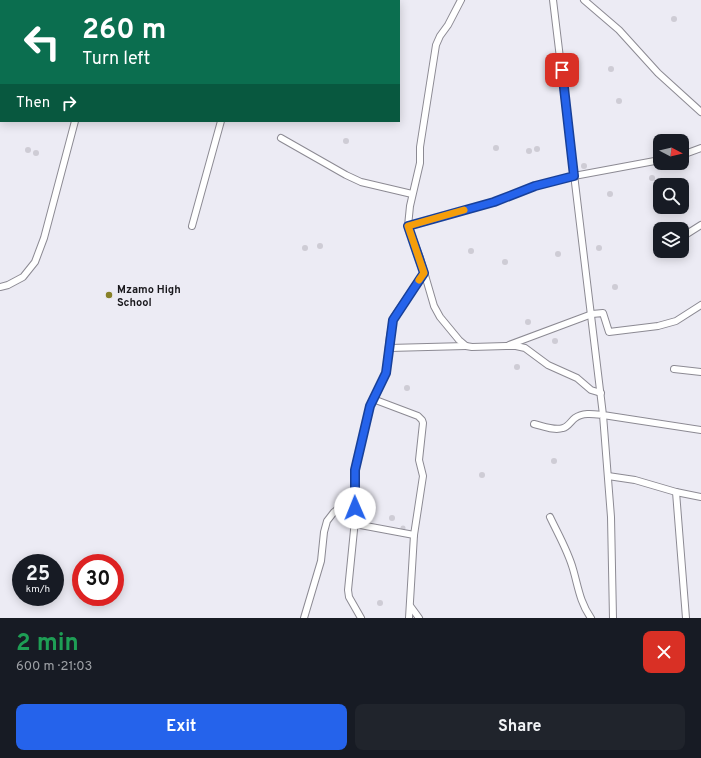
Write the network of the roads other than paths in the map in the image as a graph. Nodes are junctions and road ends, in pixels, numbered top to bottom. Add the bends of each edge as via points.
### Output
1 (461, 0) edge
2 (553, 0) edge
3 (584, 0) edge
4 (701, 112) edge
5 (75, 122) edge
6 (221, 122) edge
7 (281, 138) dead end
8 (701, 148) edge
9 (689, 152) edge
10 (653, 161) edge
11 (574, 176) junction
12 (412, 194) junction
13 (701, 225) edge
14 (192, 226) dead end
15 (408, 226) junction
16 (689, 233) edge
17 (424, 273) junction
18 (0, 287) edge
19 (701, 306) edge
20 (592, 314) junction
21 (466, 346) junction
22 (506, 346) junction
23 (389, 348) junction
24 (674, 369) dead end
25 (701, 372) edge
26 (601, 393) junction
27 (373, 399) junction
28 (603, 415) junction
29 (534, 424) dead end
30 (701, 430) edge
31 (608, 476) junction
32 (676, 492) junction
33 (354, 496) junction
34 (701, 497) edge
35 (550, 517) dead end
36 (355, 524) junction
37 (414, 535) junction
38 (411, 607) junction
39 (304, 618) edge
40 (361, 618) edge
41 (409, 618) edge
42 (419, 618) edge
43 (591, 618) edge
44 (613, 618) edge
45 (686, 618) edge

1 - 12 street via 436,45 423,124 420,163
2 - 11 street
3 - 4 street via 619,30 658,73
5 - 18 street via 44,238 35,262 23,277
6 - 14 street
7 - 12 street via 361,182
8 - 9 street
10 - 11 street
11 - 15 street
11 - 20 street
12 - 15 street
13 - 16 street
15 - 17 street
17 - 21 street via 434,306
17 - 23 street via 394,317
19 - 20 street via 676,321 658,326 609,332 603,313
20 - 22 street
20 - 26 street
21 - 22 street
21 - 23 street
22 - 26 street via 525,348 548,365 577,378 591,390
23 - 27 street via 385,376
24 - 25 street
26 - 28 street
27 - 33 street via 355,470
27 - 37 street via 418,416 423,423 419,460 423,476
28 - 29 street via 582,415 561,429
28 - 30 street
28 - 31 street
31 - 32 street via 635,480
31 - 44 street
32 - 34 street
32 - 45 street
33 - 36 street
33 - 39 street via 327,521 321,561
35 - 43 street via 573,568 578,590
36 - 37 street
36 - 40 street via 348,590 349,597
37 - 38 street
38 - 41 street
38 - 42 street

